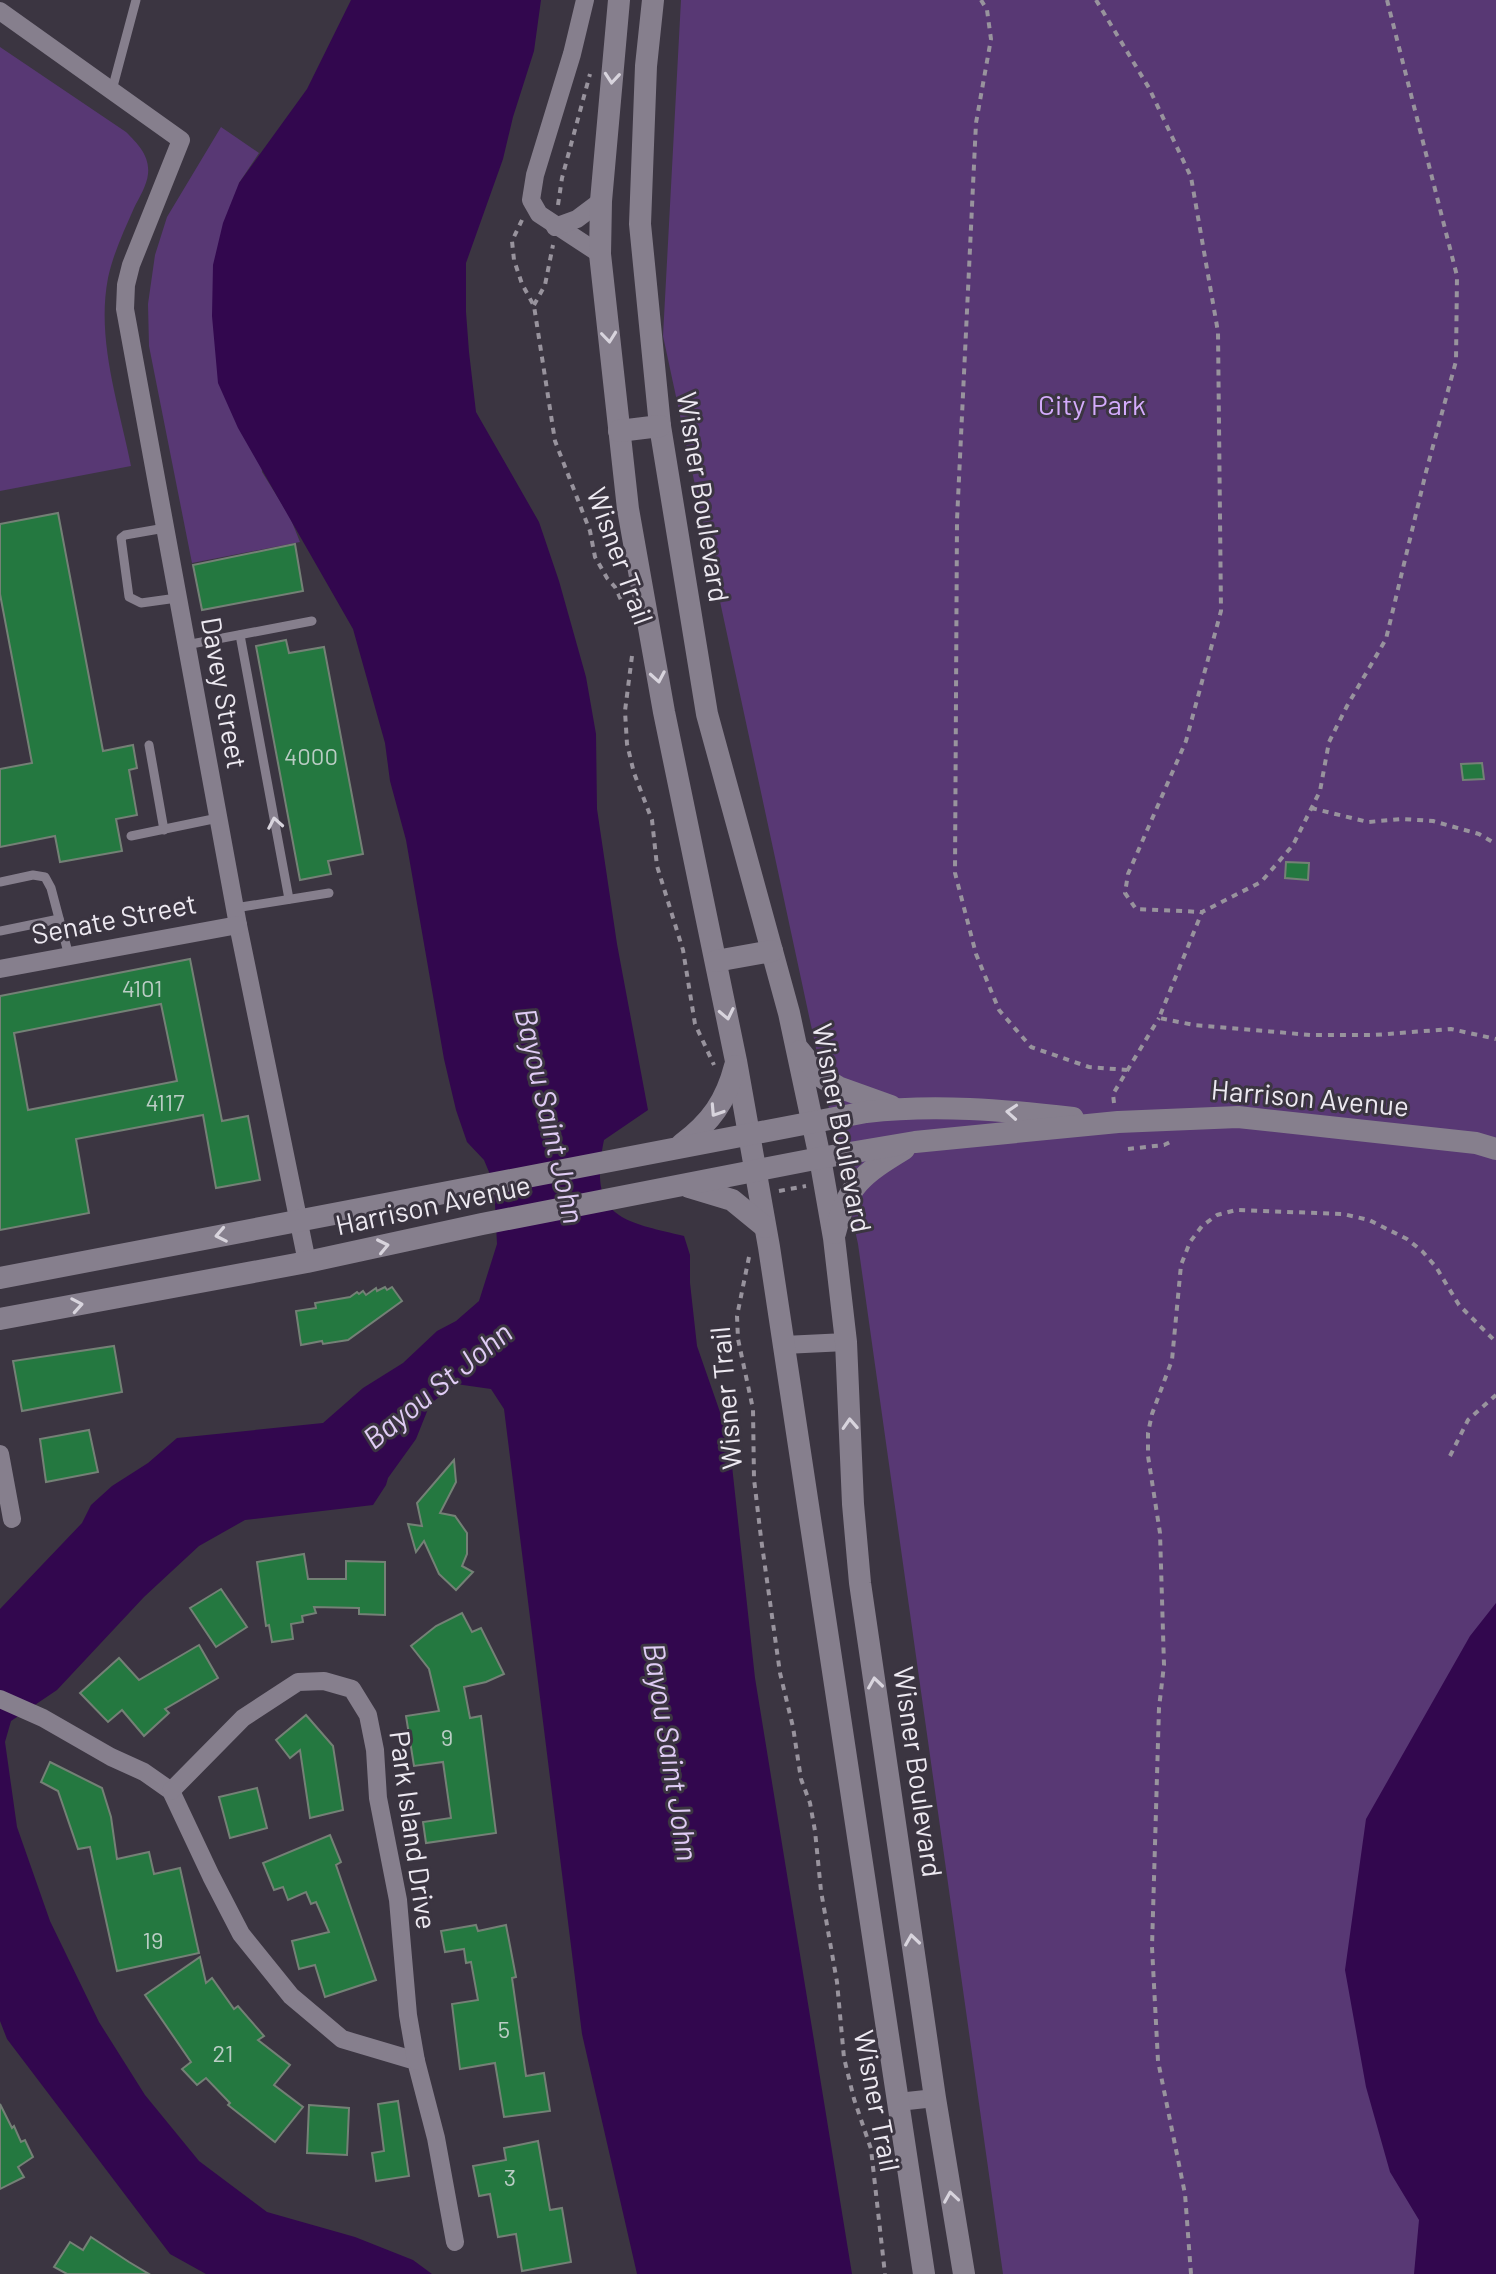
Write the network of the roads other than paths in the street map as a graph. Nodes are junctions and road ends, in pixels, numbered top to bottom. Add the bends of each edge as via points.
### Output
1 (136, 0) edge
2 (585, 0) edge
3 (619, 0) edge
4 (653, 0) edge
5 (0, 11) edge
6 (112, 90) junction
7 (601, 201) junction
8 (555, 227) junction
9 (600, 254) junction
10 (660, 426) junction
11 (619, 431) junction
12 (165, 528) junction
13 (177, 598) junction
14 (312, 621) dead end
15 (240, 635) junction
16 (186, 645) junction
17 (149, 745) dead end
18 (218, 818) junction
19 (164, 830) junction
20 (131, 836) dead end
21 (0, 882) edge
22 (329, 893) dead end
23 (289, 899) junction
24 (236, 916) junction
25 (59, 919) junction
26 (0, 931) edge
27 (772, 951) junction
28 (69, 956) junction
29 (716, 961) junction
30 (0, 969) edge
31 (797, 1048) junction
32 (736, 1061) junction
33 (900, 1108) junction
34 (812, 1121) junction
35 (1118, 1122) junction
36 (749, 1134) junction
37 (915, 1142) junction
38 (678, 1148) junction
39 (1496, 1149) edge
40 (820, 1158) junction
41 (756, 1171) junction
42 (684, 1186) junction
43 (298, 1220) junction
44 (765, 1227) junction
45 (834, 1238) junction
46 (307, 1262) junction
47 (0, 1278) edge
48 (0, 1319) edge
49 (846, 1342) junction
50 (784, 1345) junction
51 (0, 1454) edge
52 (12, 1519) dead end
53 (0, 1699) edge
54 (171, 1791) junction
55 (416, 2061) junction
56 (935, 2098) junction
57 (898, 2102) junction
58 (455, 2242) dead end
59 (924, 2274) edge
60 (964, 2274) edge

1 - 6 lane
2 - 8 street via 531,200
3 -> 7 street
4 - 10 street, Wisner Boulevard via 640,224
5 - 6 street
6 - 12 street, Davey Street via 181,140 126,285 128,323
7 - 8 street
7 - 9 street
8 - 9 street
9 -> 11 street
10 - 11 street
10 - 27 street, Wisner Boulevard via 707,714
11 -> 29 street via 664,712
12 - 13 street, Davey Street
12 - 13 lane via 121,538 129,597 141,603
13 - 16 street, Davey Street
14 - 15 lane
15 - 16 lane
23 -> 15 lane
16 - 18 street, Davey Street
17 - 19 lane
18 - 19 lane
18 - 24 street, Davey Street
19 - 20 lane
21 - 25 lane via 45,877
22 - 23 lane
23 - 24 lane
24 - 28 street, Senate Street
24 - 43 street, Davey Street
25 - 26 lane
25 - 28 lane
27 - 29 street
27 - 31 street, Wisner Boulevard
28 - 30 street, Senate Street
29 -> 32 street
31 - 33 street via 820,1076 843,1090
31 - 34 street, Wisner Boulevard
32 - 36 street
32 -> 38 street via 718,1111
33 - 34 street, Harrison Avenue
35 -> 33 street, Harrison Avenue
34 - 36 street, Harrison Avenue
34 - 40 street, Wisner Boulevard
35 - 37 street, Harrison Avenue
35 - 39 street, Harrison Avenue via 1238,1117
36 - 38 street, Harrison Avenue
36 - 41 street
37 - 40 street, Harrison Avenue
37 - 45 street via 861,1176 841,1207
38 - 43 street, Harrison Avenue
40 - 41 street, Harrison Avenue
40 - 45 street, Wisner Boulevard
41 - 42 street, Harrison Avenue
41 - 44 street
42 - 44 street via 732,1200
46 -> 42 street, Harrison Avenue
43 - 46 street, Davey Street
43 -> 47 street, Harrison Avenue
44 - 50 street
45 - 49 street, Wisner Boulevard
48 -> 46 street, Harrison Avenue
49 - 50 street
56 -> 49 street, Wisner Boulevard via 860,1583
50 - 57 street
51 - 52 street
53 - 54 street
54 - 55 street via 241,1934 291,1996 342,2039
54 - 55 street, Park Island Drive via 243,1718 298,1682 324,1681 352,1689 368,1715 375,1750
55 - 58 street, Park Island Drive
56 - 57 street
60 -> 56 street, Wisner Boulevard
57 - 59 street

